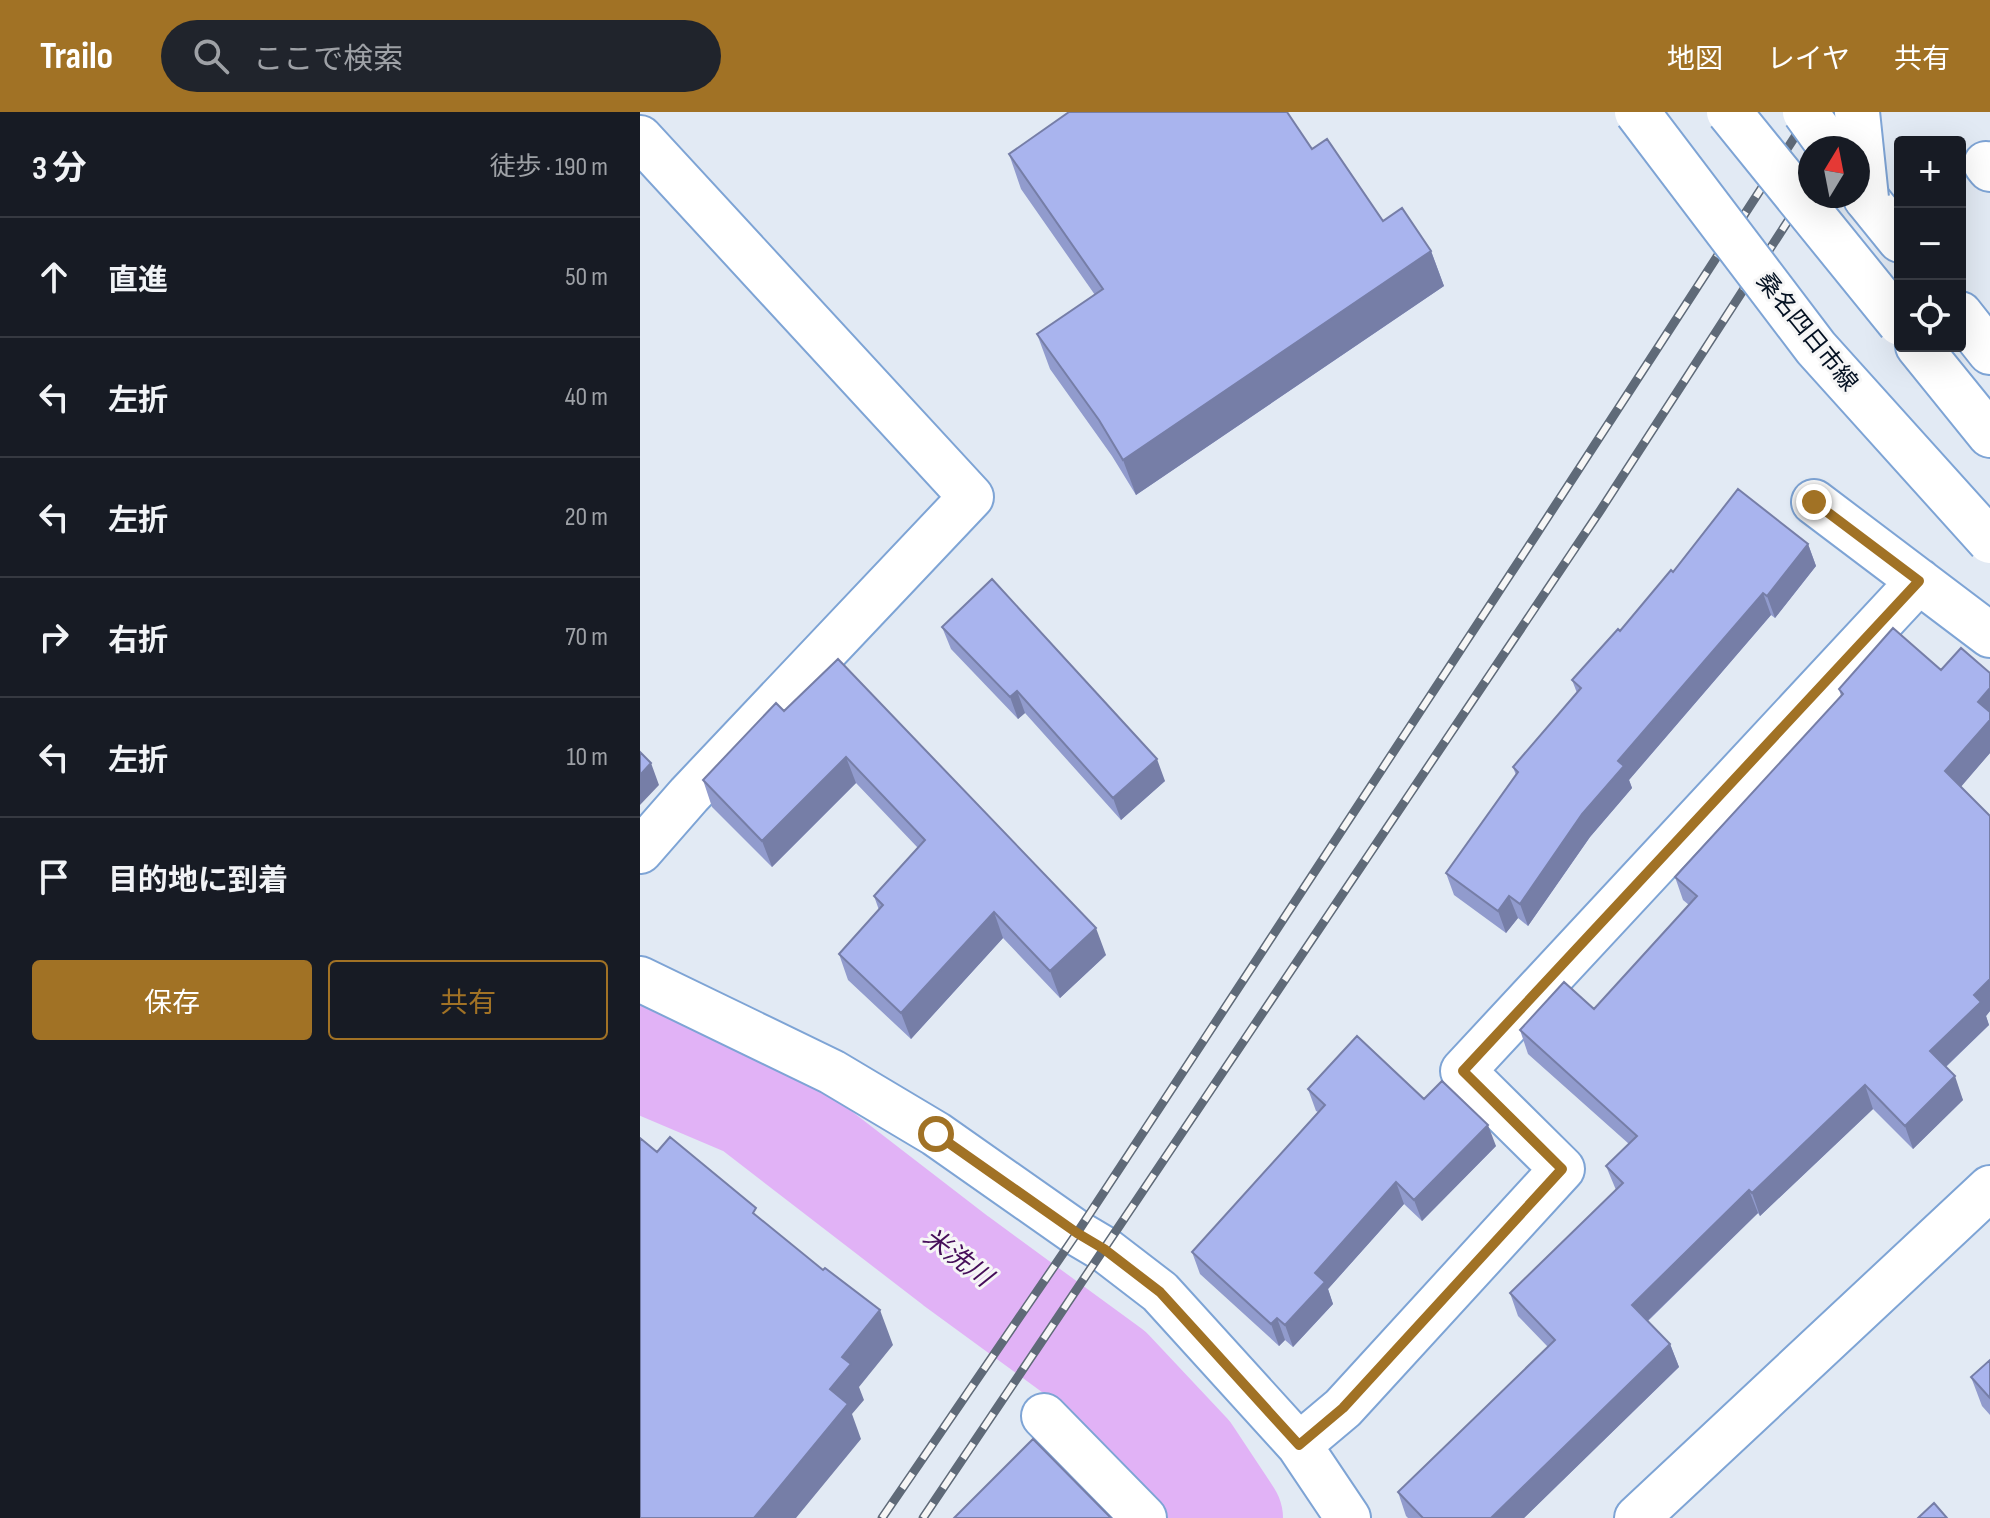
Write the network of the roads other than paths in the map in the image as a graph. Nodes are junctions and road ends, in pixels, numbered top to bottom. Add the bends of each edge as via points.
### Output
1 (1637, 112) edge
2 (1729, 112) edge
3 (1805, 112) edge
4 (1857, 112) edge
5 (1822, 136) edge
6 (1858, 136) edge
7 (640, 138) edge
8 (1870, 202) edge
9 (1894, 232) edge
10 (1894, 316) edge
11 (1966, 322) edge
12 (1923, 352) edge
13 (1990, 352) edge
14 (1990, 435) edge
15 (1814, 502) dead end
16 (1990, 541) edge
17 (1919, 581) junction
18 (1987, 627) edge
19 (640, 851) edge
20 (640, 979) edge
21 (1990, 1188) edge
22 (1044, 1416) dead end
23 (1299, 1445) junction
24 (1144, 1518) edge
25 (1348, 1518) edge
26 (1637, 1518) edge

1 - 16 street, 桑名四日市線, bridge via 1816,348
2 - 10 street, bridge
3 - 5 street, bridge
4 - 6 street, bridge
7 - 19 street via 971,497
8 - 9 street
11 - 13 street
12 - 14 street
15 - 17 street
17 - 18 street
17 - 23 street via 1463,1071 1562,1169 1343,1408
20 - 23 street via 832,1072 936,1134 1104,1249 1160,1292
21 - 26 street
22 - 24 street
23 - 25 street

